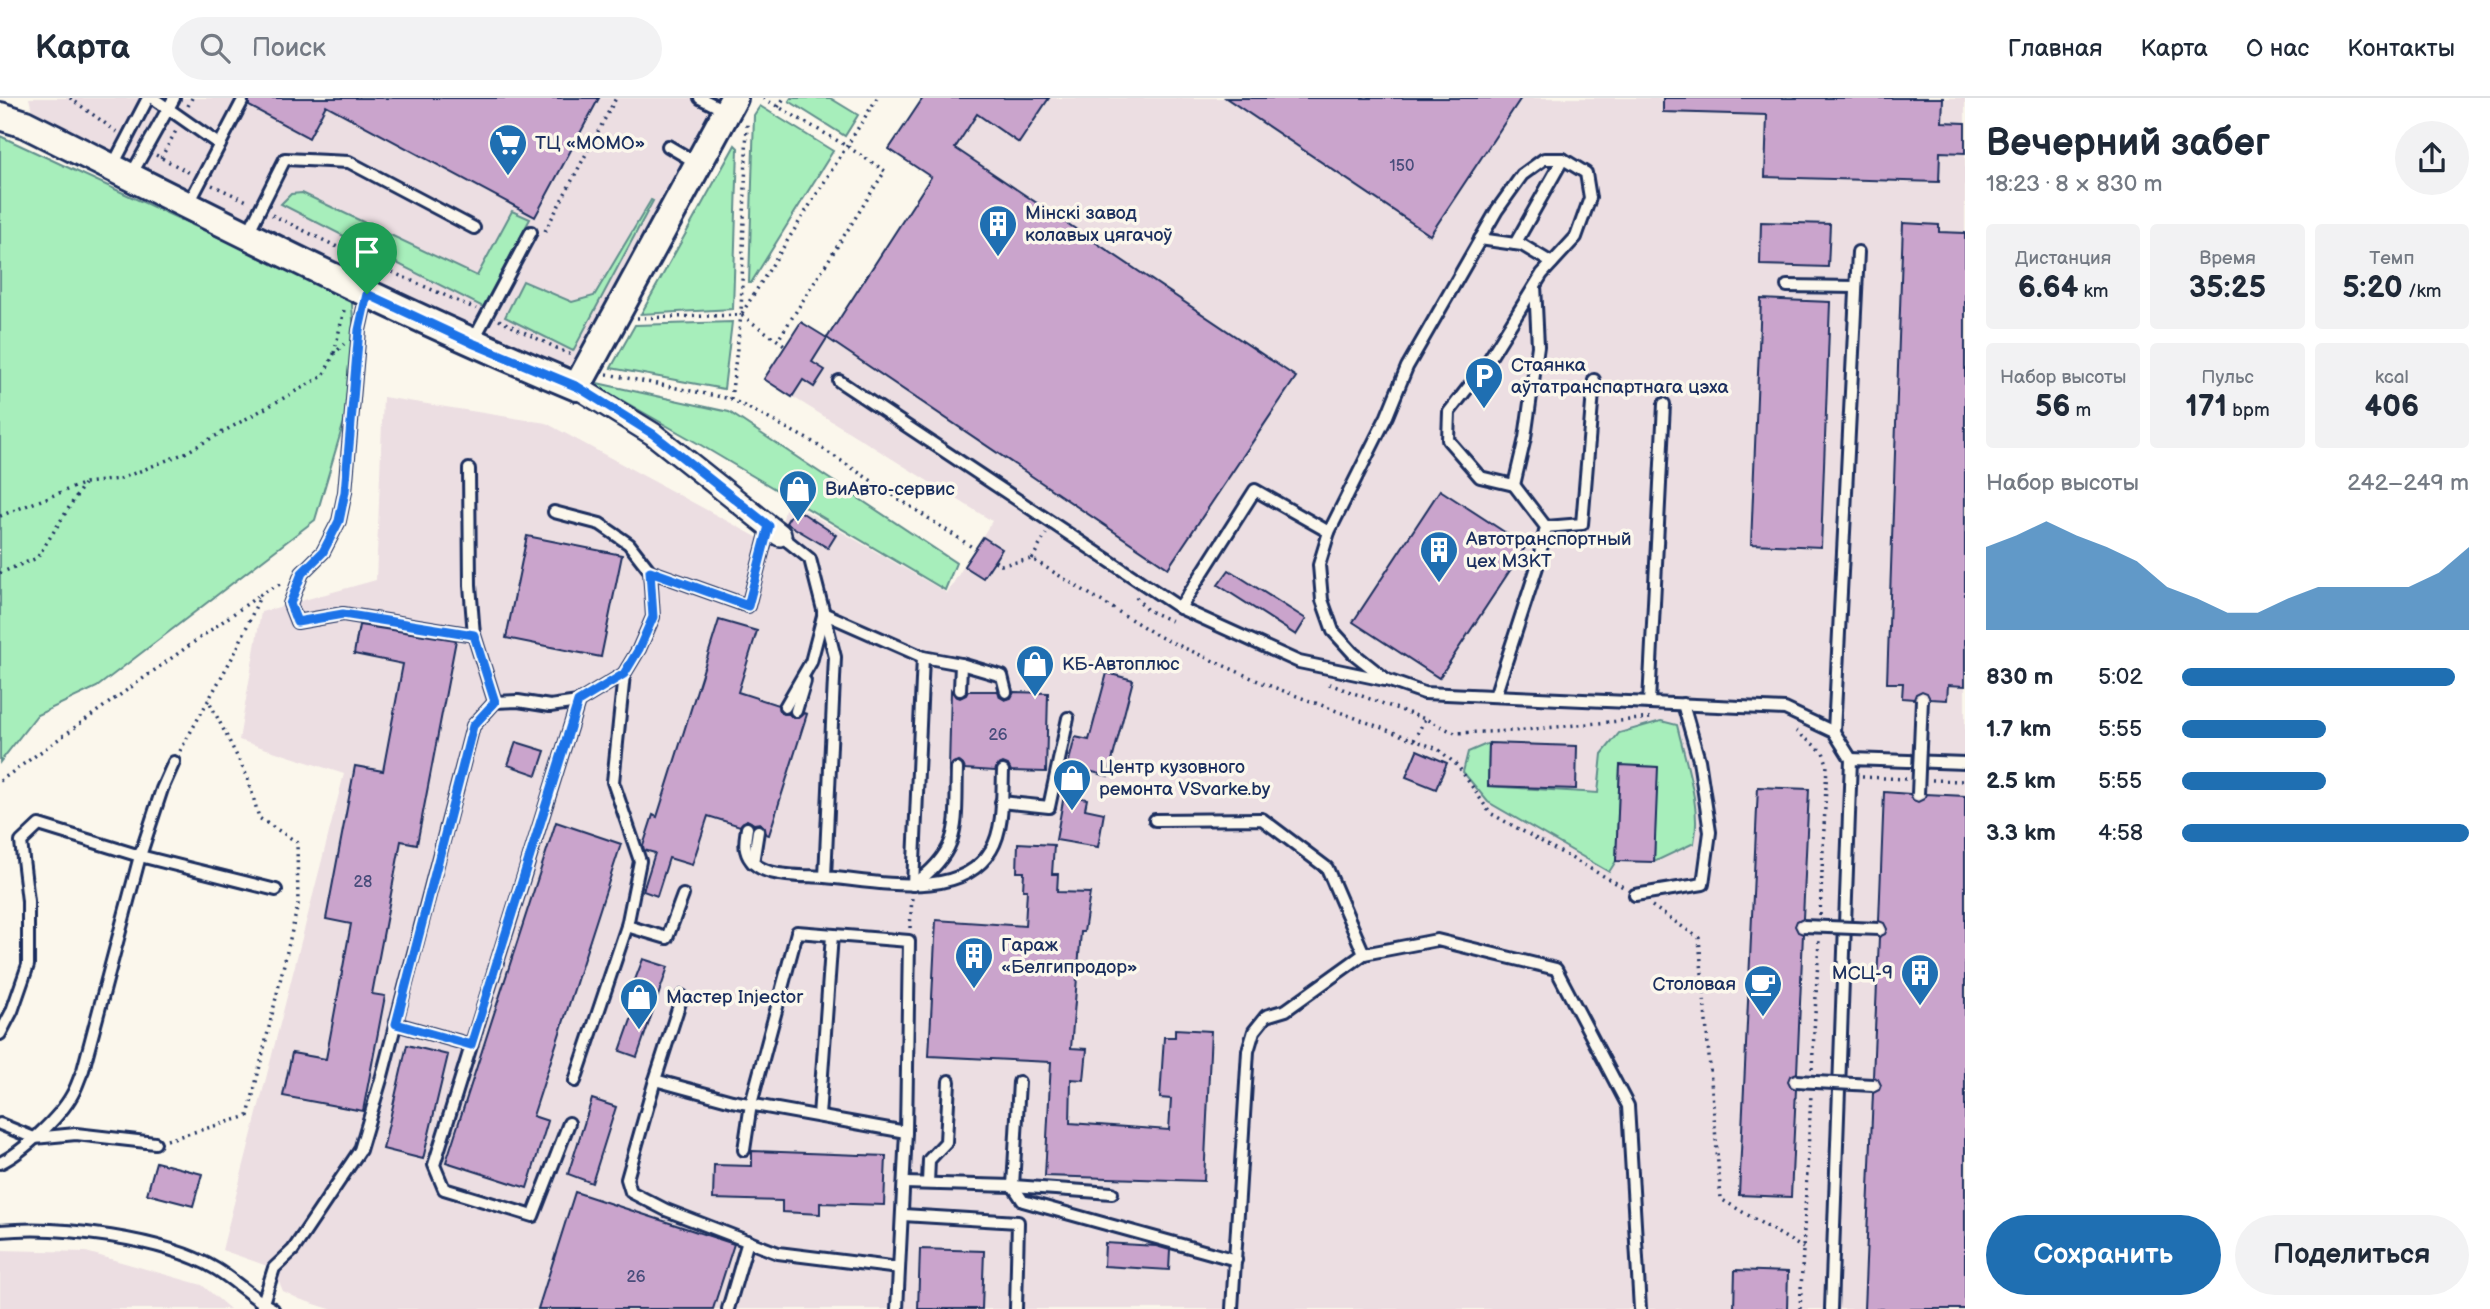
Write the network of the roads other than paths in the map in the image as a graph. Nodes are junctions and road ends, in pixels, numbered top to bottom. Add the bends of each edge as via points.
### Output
1 (150, 98) edge
2 (174, 98) edge
3 (700, 98) edge
4 (0, 102) edge
5 (242, 102) dead end
6 (736, 107) edge
7 (168, 109) junction
8 (12, 120) edge
9 (219, 145) junction
10 (668, 146) dead end
11 (1563, 159) junction
12 (697, 163) junction
13 (121, 172) junction
14 (188, 205) junction
15 (474, 228) dead end
16 (531, 232) dead end
17 (247, 235) junction
18 (1480, 239) junction
19 (1515, 244) junction
20 (1858, 251) dead end
21 (1552, 263) junction
22 (1535, 285) junction
23 (1787, 286) dead end
24 (1856, 287) junction
25 (356, 299) junction
26 (472, 343) junction
27 (1594, 380) dead end
28 (839, 381) dead end
29 (578, 387) junction
30 (1664, 404) dead end
31 (469, 469) dead end
32 (1514, 485) junction
33 (554, 513) dead end
34 (1546, 527) junction
35 (775, 531) junction
36 (1329, 532) junction
37 (650, 571) junction
38 (1180, 608) junction
39 (824, 613) junction
40 (474, 635) junction
41 (923, 657) junction
42 (961, 664) junction
43 (624, 674) junction
44 (1387, 680) junction
45 (960, 690) dead end
46 (1006, 692) dead end
47 (1495, 696) junction
48 (1922, 699) dead end
49 (495, 702) junction
50 (578, 702) junction
51 (1649, 703) junction
52 (1683, 705) junction
53 (791, 709) dead end
54 (1068, 718) dead end
55 (1834, 732) junction
56 (1851, 759) junction
57 (174, 762) road end
58 (1965, 764) edge
59 (957, 769) dead end
60 (1003, 771) dead end
61 (1919, 794) dead end
62 (1001, 802) junction
63 (1155, 820) dead end
64 (753, 830) dead end
65 (140, 856) junction
66 (825, 877) junction
67 (913, 885) junction
68 (276, 890) dead end
69 (683, 895) dead end
70 (1635, 895) road end
71 (627, 926) junction
72 (1803, 926) dead end
73 (1879, 929) dead end
74 (832, 935) junction
75 (1364, 954) junction
76 (682, 996) dead end
77 (396, 1024) junction
78 (0, 1034) edge
79 (471, 1045) junction
80 (654, 1080) junction
81 (575, 1081) dead end
82 (948, 1081) dead end
83 (1018, 1082) dead end
84 (1796, 1082) dead end
85 (1873, 1085) dead end
86 (751, 1104) junction
87 (819, 1116) junction
88 (569, 1122) dead end
89 (0, 1124) edge
90 (906, 1132) junction
91 (34, 1138) junction
92 (155, 1143) road end
93 (744, 1150) dead end
94 (0, 1163) edge
95 (904, 1183) junction
96 (928, 1183) junction
97 (1013, 1186) junction
98 (1112, 1193) dead end
99 (903, 1215) junction
100 (0, 1231) edge
101 (748, 1241) junction
102 (1236, 1261) junction
103 (899, 1268) junction
104 (262, 1306) edge
105 (274, 1309) edge
106 (728, 1309) edge
107 (897, 1309) edge
108 (1016, 1309) edge
109 (1232, 1309) edge
110 (1640, 1309) edge
111 (1831, 1309) edge

1 - 7 lane
1 - 13 lane
2 - 7 lane
3 - 6 lane
4 - 8 street
5 - 9 lane
6 - 12 street
7 - 9 lane
7 - 13 lane
8 - 13 street
9 - 14 lane
10 - 12 lane
11 - 18 lane via 1544,159 1522,174
11 - 19 lane
11 - 21 lane via 1586,173 1590,198 1576,237
12 - 29 street
13 - 14 street
14 - 17 street
15 - 17 lane via 349,162 285,159
16 - 26 lane
17 - 25 street
18 - 19 lane
18 - 36 lane via 1407,366
19 - 21 lane
20 - 24 lane
21 - 22 lane
22 - 32 lane via 1538,346
22 - 32 lane via 1485,366 1449,412 1448,440 1480,477
23 - 24 lane
24 - 55 lane
25 - 26 street
25 - 40 lane via 359,330 339,521 323,552 302,573 290,604 297,622 343,614
26 - 29 street
27 - 34 lane via 1583,524
28 - 38 lane
29 - 35 street via 653,434
30 - 51 lane
31 - 40 lane
32 - 34 lane
33 - 37 lane via 600,524 629,544
34 - 47 lane
35 - 37 lane via 748,606
35 - 39 lane via 810,559
36 - 38 lane via 1255,490
36 - 44 lane via 1319,565 1322,600 1333,631
37 - 43 lane via 653,617
38 - 44 lane via 1300,662
39 - 41 lane
39 - 53 lane via 811,662
39 - 66 lane via 835,657
40 - 49 lane
41 - 42 lane
41 - 67 lane
42 - 45 lane
42 - 46 lane via 1002,676
43 - 50 lane
43 - 71 lane via 613,782 640,861
44 - 47 lane via 1424,693
47 - 51 lane
48 - 61 lane, bridge
49 - 50 lane via 550,706
49 - 77 lane via 473,726
50 - 79 lane
51 - 52 lane
52 - 55 lane via 1785,709
52 - 70 lane via 1699,760 1710,832 1703,884
54 - 62 lane via 1049,807
55 - 56 lane
56 - 58 lane
56 - 111 lane
57 - 65 lane
59 - 67 lane via 951,845 930,873
60 - 62 lane
62 - 67 lane via 999,831 981,864 945,883
63 - 75 lane via 1262,820 1327,868
64 - 66 lane via 752,864 766,872
65 - 68 lane
65 - 78 lane via 39,825 21,842 28,901 28,965
65 - 91 lane via 83,1070 62,1110
66 - 67 lane
69 - 71 lane via 667,938
71 - 81 lane
72 - 73 lane, bridge
74 - 86 lane via 797,932
74 - 87 lane
74 - 90 lane via 909,941
75 - 102 lane via 1286,1010 1266,1016 1254,1031 1248,1051
75 - 110 lane via 1437,940 1556,969 1628,1106
76 - 80 lane
77 - 79 lane
77 - 104 lane via 360,1150 293,1250 274,1268
79 - 88 lane via 434,1166 444,1188 533,1216
80 - 86 lane
80 - 101 lane via 628,1179 631,1192
82 - 96 lane via 946,1142 929,1160
83 - 97 lane
84 - 85 lane, bridge
86 - 87 lane
86 - 93 lane
87 - 90 lane
89 - 91 lane
90 - 95 lane
91 - 92 lane via 76,1134
91 - 94 lane
95 - 96 lane
95 - 99 lane
96 - 97 lane
97 - 98 lane
97 - 102 lane via 1023,1201
99 - 103 lane
99 - 108 lane via 1018,1222
100 - 104 lane via 66,1230 143,1242 215,1269
101 - 103 lane via 778,1253
101 - 106 lane
102 - 109 lane
103 - 107 lane
104 - 105 lane

